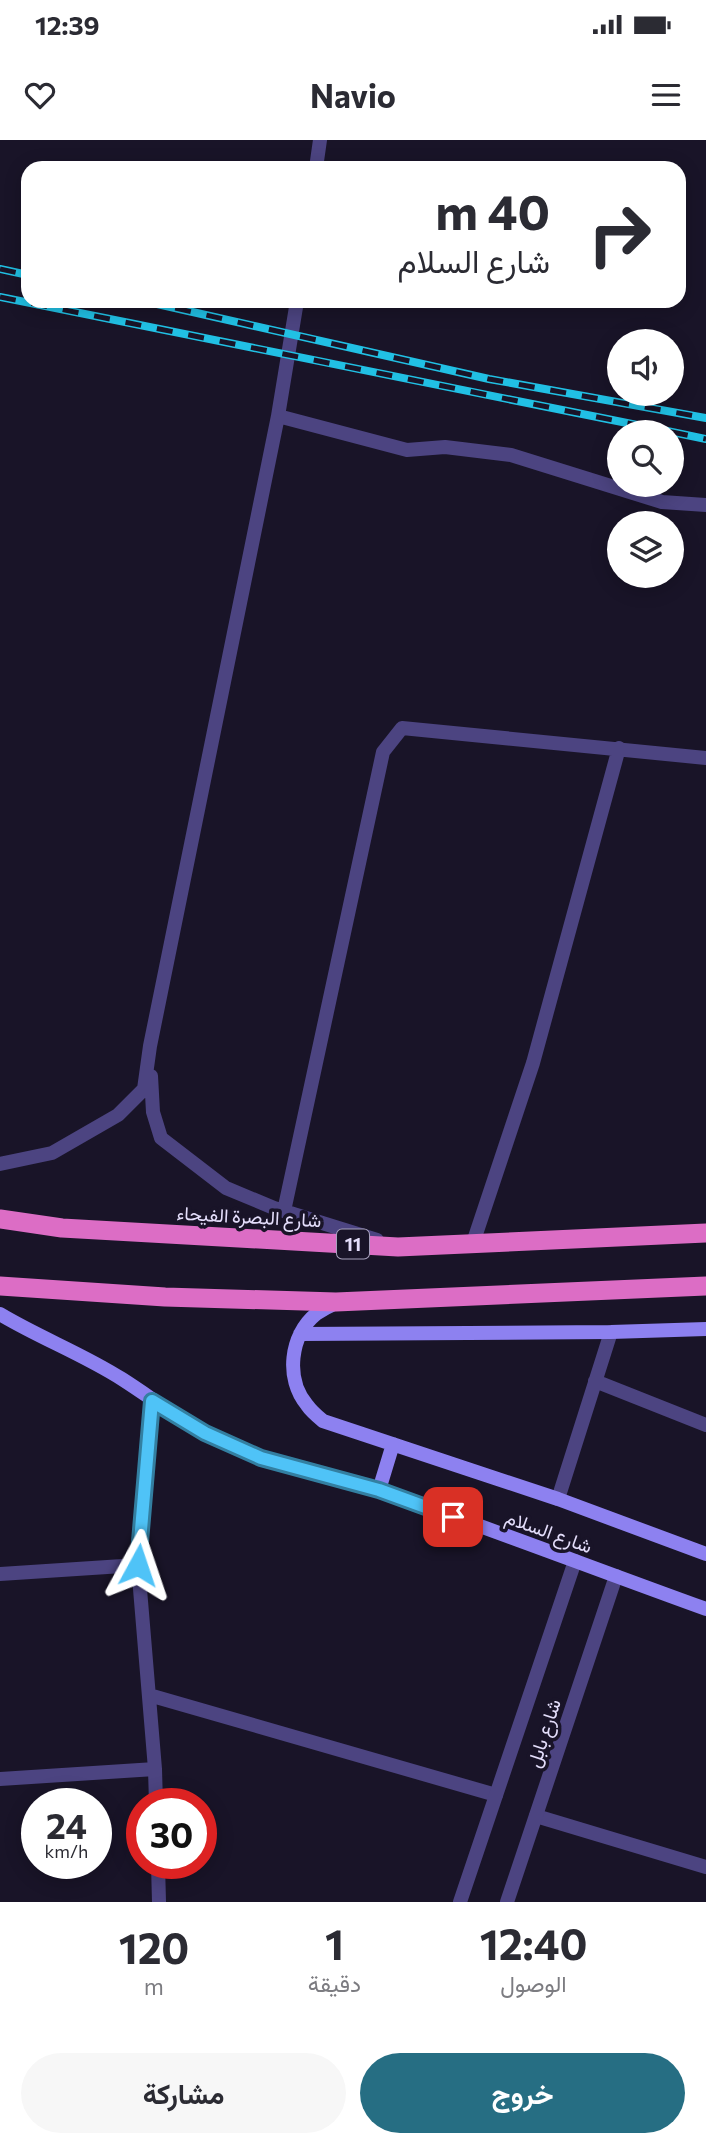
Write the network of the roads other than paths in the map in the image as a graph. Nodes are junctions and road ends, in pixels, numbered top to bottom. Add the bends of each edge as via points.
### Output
1 (320, 140) edge
2 (317, 161) edge
3 (296, 308) edge
4 (278, 416) junction
5 (706, 505) edge
6 (619, 748) junction
7 (706, 758) edge
8 (150, 1046) junction
9 (0, 1164) edge
10 (284, 1211) junction
11 (0, 1219) edge
12 (706, 1233) edge
13 (473, 1243) junction
14 (398, 1247) junction
15 (0, 1286) edge
16 (706, 1286) edge
17 (336, 1302) junction
18 (0, 1314) edge
19 (0, 1327) edge
20 (706, 1329) edge
21 (28, 1330) junction
22 (611, 1332) junction
23 (300, 1334) junction
24 (595, 1381) junction
25 (152, 1401) junction
26 (706, 1425) edge
27 (393, 1444) junction
28 (379, 1490) junction
29 (558, 1499) junction
30 (706, 1554) edge
31 (575, 1561) junction
32 (138, 1565) junction
33 (0, 1574) edge
34 (616, 1576) junction
35 (706, 1609) edge
36 (149, 1695) junction
37 (155, 1769) junction
38 (0, 1779) edge
39 (156, 1788) edge
40 (496, 1795) junction
41 (536, 1816) junction
42 (706, 1867) edge
43 (158, 1879) edge
44 (159, 1902) edge
45 (460, 1902) edge
46 (508, 1902) edge

1 - 2 street
3 - 4 street
4 - 5 street via 407,450 445,447 511,455 662,502
4 - 8 street
6 - 7 street
6 - 10 street via 402,728 383,752
6 - 13 street via 533,1063
8 - 9 street via 144,1089 118,1115 52,1153
8 - 10 street via 153,1112 162,1138 226,1188
10 - 14 street
11 - 14 highway, شارع البصرة الفيحاء / 11 via 62,1228
12 - 13 highway, شارع البصرة الفيحاء / 11
13 - 14 highway, شارع البصرة الفيحاء / 11
15 - 17 highway
16 - 17 highway
17 - 23 main road via 315,1315
18 - 21 main road, شارع السلام
19 - 21 main road
20 - 22 main road
21 - 25 main road, شارع السلام via 89,1360
22 - 23 main road
22 - 24 street
23 - 27 main road, شارع السلام via 293,1357 295,1382 305,1404 323,1421
24 - 26 street
24 - 29 street
25 - 28 main road, شارع السلام via 205,1433 261,1458
25 - 32 street
27 - 28 main road
27 - 29 main road, شارع السلام
28 - 31 main road, شارع السلام
29 - 30 main road, شارع السلام
31 - 34 main road, شارع السلام
31 - 40 street
32 - 33 street
32 - 36 street
34 - 35 main road, شارع السلام
34 - 41 street, شارع بابل
36 - 37 street
36 - 40 street
37 - 38 street
37 - 39 street
40 - 45 street
41 - 42 street
41 - 46 street, شارع بابل
43 - 44 street

